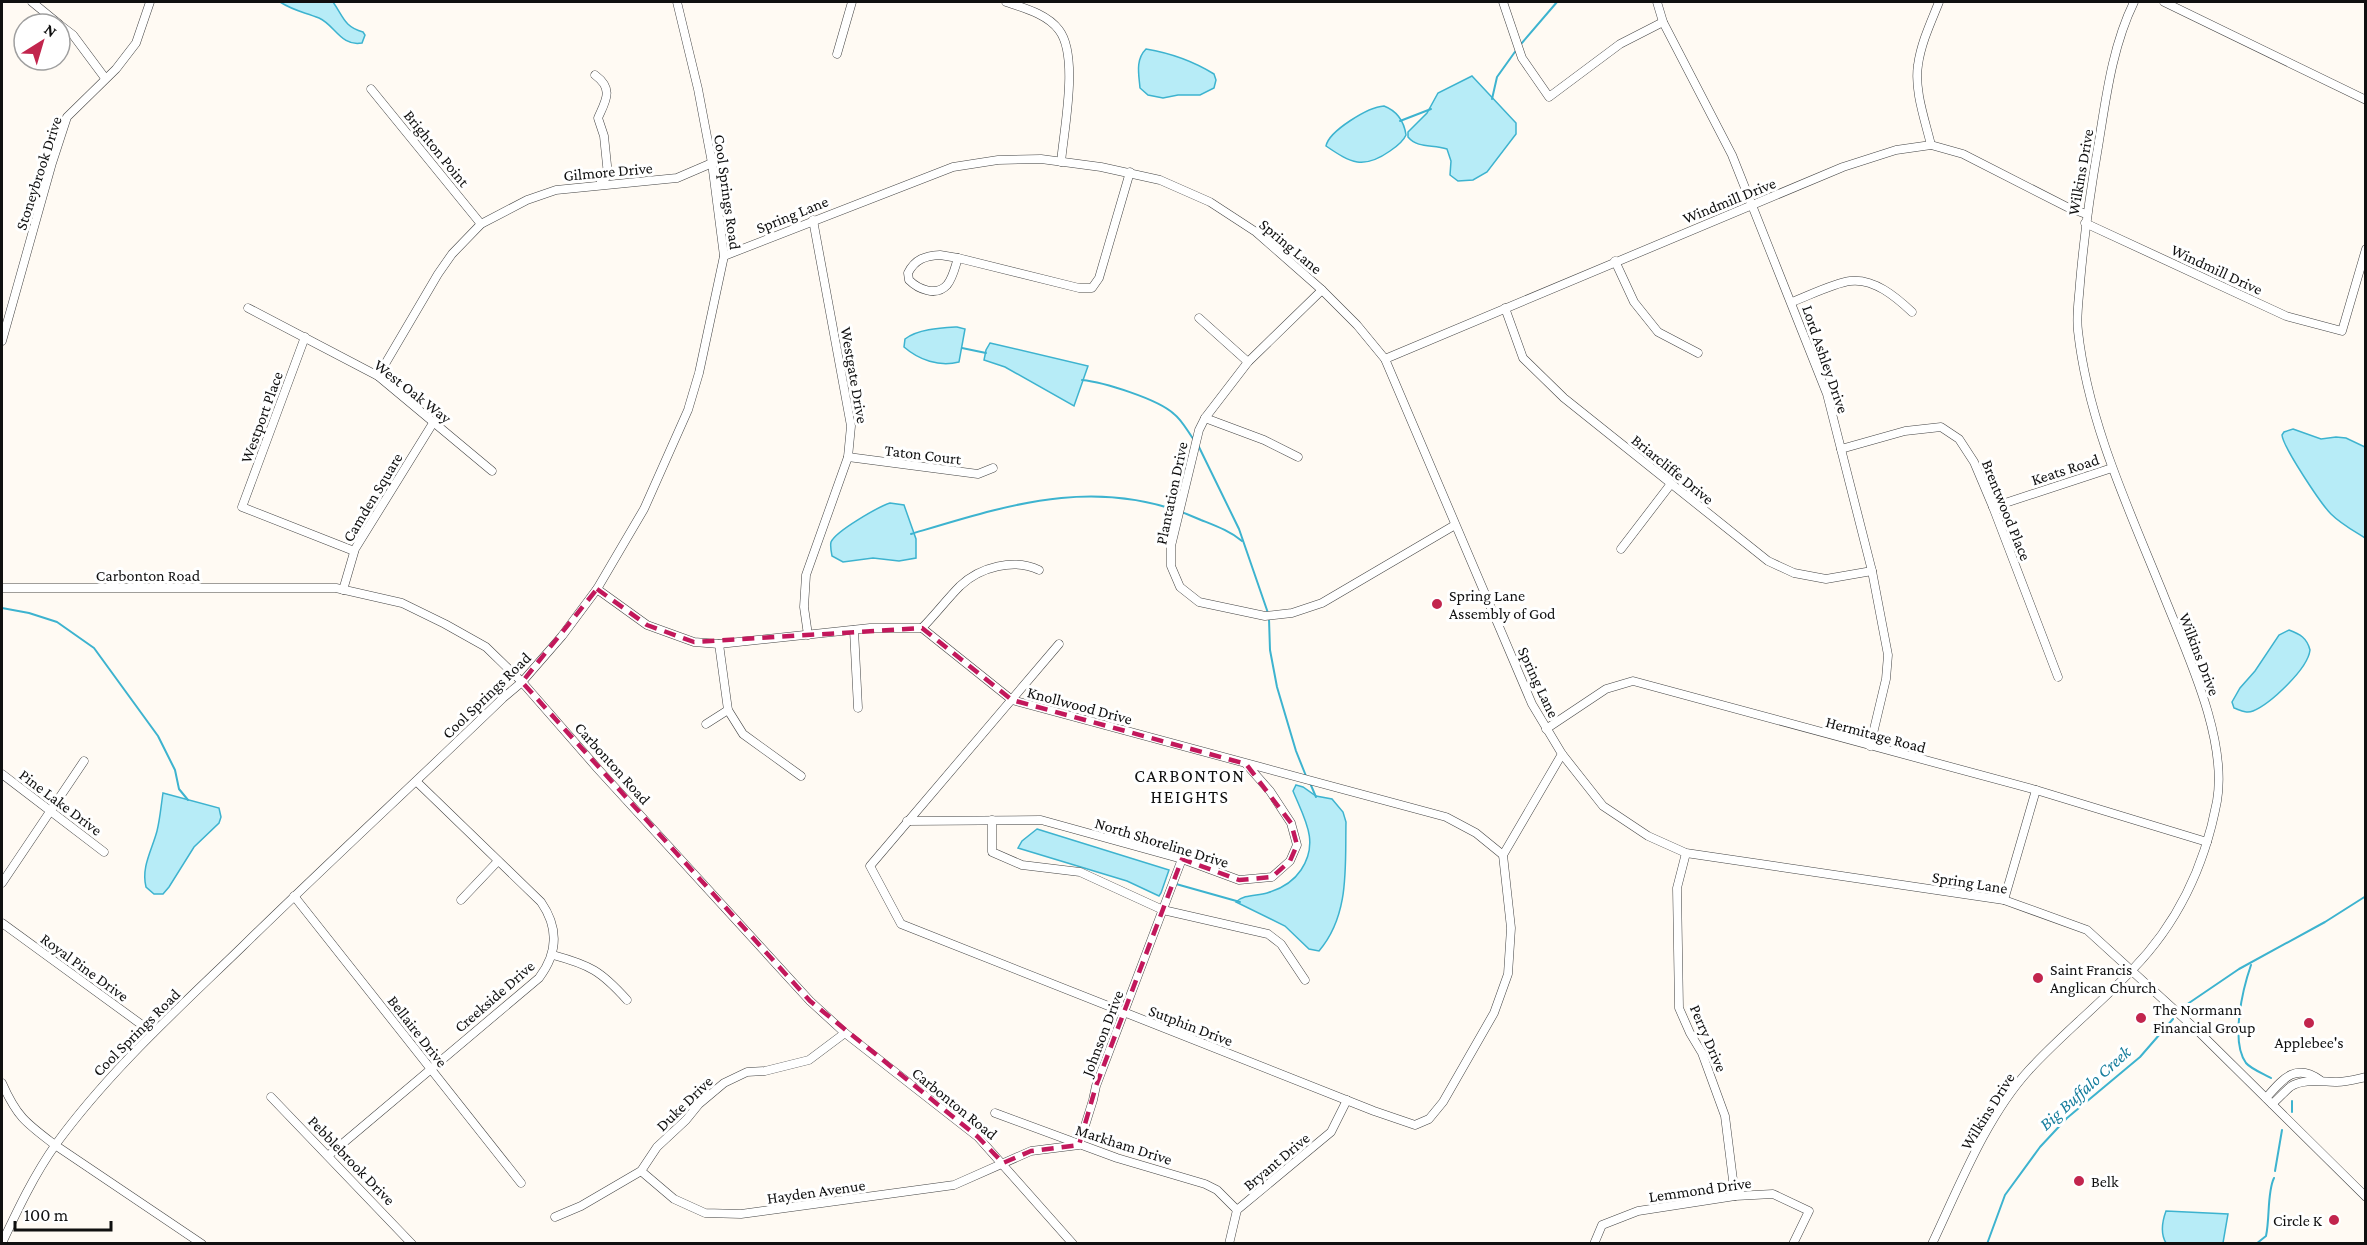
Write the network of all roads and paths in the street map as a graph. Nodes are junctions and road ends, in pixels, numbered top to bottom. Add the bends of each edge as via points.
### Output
1 (32, 2) edge
2 (150, 2) edge
3 (677, 2) edge
4 (852, 2) edge
5 (1006, 2) edge
6 (1503, 2) edge
7 (1657, 2) edge
8 (1939, 2) edge
9 (2134, 2) edge
10 (2164, 2) edge
11 (1023, 4) edge
12 (45, 12) edge
13 (1663, 22) junction
14 (72, 34) edge
15 (837, 54) dead end
16 (595, 75) dead end
17 (105, 78) junction
18 (371, 88) dead end
19 (2366, 100) edge
20 (1930, 145) junction
21 (1061, 162) junction
22 (712, 163) junction
23 (1130, 172) junction
24 (600, 184) junction
25 (1753, 205) junction
26 (2086, 219) junction
27 (813, 220) junction
28 (481, 224) junction
29 (2366, 249) edge
30 (724, 256) junction
31 (958, 258) junction
32 (1615, 261) junction
33 (1322, 290) junction
34 (1792, 302) junction
35 (248, 308) dead end
36 (1504, 308) junction
37 (1912, 312) dead end
38 (1199, 318) dead end
39 (305, 338) junction
40 (2, 340) edge
41 (1698, 353) dead end
42 (1385, 359) junction
43 (1248, 362) junction
44 (378, 376) junction
45 (1204, 417) junction
46 (433, 423) junction
47 (1841, 449) junction
48 (1298, 457) dead end
49 (848, 458) junction
50 (993, 468) dead end
51 (2112, 468) junction
52 (492, 471) dead end
53 (1671, 484) junction
54 (1993, 507) junction
55 (1455, 525) junction
56 (1621, 549) dead end
57 (354, 551) junction
58 (1039, 570) dead end
59 (1872, 571) junction
60 (2, 588) edge
61 (597, 589) junction
62 (343, 590) junction
63 (922, 628) junction
64 (854, 630) junction
65 (808, 635) junction
66 (719, 644) junction
67 (1059, 644) dead end
68 (2058, 677) dead end
69 (522, 682) junction
70 (1012, 700) junction
71 (858, 708) dead end
72 (728, 710) junction
73 (706, 724) dead end
74 (1546, 729) junction
75 (1870, 746) junction
76 (1562, 754) junction
77 (84, 761) dead end
78 (1246, 764) junction
79 (2, 774) edge
80 (801, 776) dead end
81 (417, 782) junction
82 (2036, 790) junction
83 (51, 810) junction
84 (992, 820) junction
85 (907, 821) junction
86 (2207, 842) junction
87 (104, 852) dead end
88 (1686, 853) junction
89 (1503, 855) junction
90 (1182, 859) junction
91 (498, 861) junction
92 (2, 883) edge
93 (294, 896) junction
94 (461, 900) dead end
95 (2004, 900) junction
96 (1163, 910) junction
97 (2, 923) edge
98 (553, 955) junction
99 (2133, 970) junction
100 (1305, 980) dead end
101 (627, 1000) dead end
102 (1123, 1013) junction
103 (153, 1033) junction
104 (844, 1033) junction
105 (430, 1069) junction
106 (2366, 1077) edge
107 (2320, 1080) junction
108 (2, 1083) edge
109 (271, 1097) dead end
110 (2266, 1098) junction
111 (1347, 1101) junction
112 (2272, 1104) junction
113 (995, 1113) dead end
114 (55, 1145) junction
115 (1079, 1145) junction
116 (329, 1155) junction
117 (1003, 1162) junction
118 (641, 1171) junction
119 (521, 1183) dead end
120 (1735, 1196) junction
121 (2366, 1197) edge
122 (1238, 1210) junction
123 (555, 1217) dead end
124 (2, 1243) edge
125 (202, 1244) edge
126 (412, 1244) edge
127 (1073, 1244) edge
128 (1229, 1244) edge
129 (1594, 1244) edge
130 (1793, 1244) edge
131 (1932, 1244) edge

1 - 12 street
2 - 17 street, Stoneybrook Drive via 136,43
3 - 22 street, Cool Springs Road
4 - 15 street
5 - 11 street
6 - 13 street via 1522,58 1549,97 1620,44
7 - 13 street, Lord Ashley Drive
8 - 20 street via 1917,66
9 - 26 street, Wilkins Drive via 2123,24 2111,71
10 - 19 street
11 - 21 street via 1059,30 1068,50
13 - 25 street, Lord Ashley Drive via 1732,155
14 - 17 street
16 - 24 street via 604,81 607,94 598,118 608,174
17 - 40 street, Stoneybrook Drive via 67,117
18 - 28 street, Brighton Point
20 - 25 street, Windmill Drive via 1864,159
20 - 26 street, Windmill Drive via 1963,154
21 - 23 street, Spring Lane
21 - 27 street, Spring Lane via 998,160 953,166
22 - 24 street, Gilmore Drive via 677,178
22 - 30 street, Cool Springs Road
23 - 31 street via 1092,288
23 - 33 street, Spring Lane via 1160,180 1210,202 1256,232
24 - 28 street, Gilmore Drive via 556,190
25 - 32 street, Windmill Drive
25 - 34 street, Lord Ashley Drive
26 - 29 street, Windmill Drive via 2286,316 2342,332
26 - 51 street, Wilkins Drive via 2077,327 2088,387
27 - 30 street, Spring Lane
27 - 49 street, Westgate Drive via 851,426
28 - 44 street, Gilmore Drive via 438,274
30 - 61 street, Cool Springs Road via 688,410 644,509
31 - 31 street via 947,285 940,289 923,290 909,280 908,273 917,261 928,256
32 - 36 street, Windmill Drive
32 - 41 street via 1634,302 1658,332
33 - 42 street, Spring Lane
33 - 43 street, Plantation Drive
34 - 37 street via 1851,281 1872,284
34 - 47 street, Lord Ashley Drive via 1827,394
35 - 39 street, West Oak Way
36 - 42 street, Windmill Drive
36 - 53 street, Briarcliffe Drive via 1523,358 1564,398
38 - 43 street
39 - 44 street, West Oak Way
39 - 57 street, Westport Place via 242,507
42 - 55 street, Spring Lane
43 - 45 street, Plantation Drive
44 - 46 street, West Oak Way
45 - 48 street
45 - 55 street, Plantation Drive via 1171,546 1171,566 1180,587 1199,602 1265,616 1292,613 1322,603
46 - 52 street, West Oak Way
46 - 57 street, Camden Square
47 - 54 street, Brentwood Place via 1905,431 1941,427 1959,439 1974,462
47 - 59 street, Lord Ashley Drive
49 - 50 street, Taton Court via 978,474
49 - 65 street, Westgate Drive via 806,575 804,607
51 - 54 street, Keats Road
51 - 86 street, Wilkins Drive via 2209,714 2218,774
53 - 56 street
53 - 59 street, Briarcliffe Drive via 1768,561 1794,573 1826,579
54 - 68 street, Brentwood Place
55 - 74 street, Spring Lane
57 - 62 street, Camden Square
58 - 63 street via 1027,564 993,567 962,584
59 - 75 street, Lord Ashley Drive via 1888,655
60 - 62 street, Carbonton Road
61 - 66 street via 647,625 694,642
61 - 69 street, Cool Springs Road
62 - 69 street, Carbonton Road via 402,603 445,624 486,647
63 - 64 street
63 - 70 street, Knollwood Drive
64 - 65 street
64 - 71 street
65 - 66 street
66 - 72 street
67 - 70 street, Sutphin Drive
69 - 81 street, Cool Springs Road
69 - 104 street, Carbonton Road via 794,984
70 - 78 street, Knollwood Drive
70 - 85 street, Sutphin Drive
72 - 73 street
72 - 80 street via 743,734
74 - 75 street, Hermitage Road via 1606,689 1633,681
74 - 76 street, Spring Lane
75 - 82 street, Hermitage Road
76 - 88 street, Spring Lane via 1603,806 1648,836
76 - 89 street
77 - 83 street
78 - 89 street, Knollwood Drive via 1446,817 1476,833
78 - 90 street, North Shoreline Drive via 1291,823 1297,845 1290,861 1272,877 1239,880
79 - 83 street, Pine Lake Drive
81 - 91 street, Creekside Drive
81 - 93 street, Cool Springs Road
82 - 86 street, Hermitage Road
82 - 95 street
83 - 87 street, Pine Lake Drive
83 - 92 street
84 - 85 street, North Shoreline Drive
84 - 90 street, North Shoreline Drive via 1041,820
84 - 96 street via 992,852 1022,866 1080,872
85 - 102 street, Sutphin Drive via 870,866 901,924
86 - 99 street, Wilkins Drive via 2188,893 2164,934
88 - 95 street, Spring Lane
88 - 120 street, Perry Drive via 1677,888 1679,1008 1702,1053 1725,1116
89 - 111 street, Sutphin Drive via 1511,928 1508,974 1494,1013 1443,1102 1429,1119 1415,1125
90 - 96 street, Johnson Drive
91 - 94 street
91 - 98 street, Creekside Drive via 549,913
93 - 103 street, Cool Springs Road
93 - 105 street, Bellaire Drive
95 - 99 street, Spring Lane via 2088,930
96 - 100 street via 1268,934 1281,944
96 - 102 street, Johnson Drive
97 - 103 street, Royal Pine Drive
98 - 101 street via 593,968
98 - 105 street, Creekside Drive via 539,978
99 - 110 street, Spring Lane
99 - 131 street, Wilkins Drive via 2028,1071 1974,1157
102 - 111 street, Sutphin Drive
102 - 115 street, Johnson Drive
103 - 114 street, Cool Springs Road via 97,1091
104 - 117 street, Carbonton Road via 978,1137
104 - 118 street, Duke Drive via 809,1060 747,1072 724,1083 657,1147
105 - 116 street, Creekside Drive
105 - 119 street, Bellaire Drive
106 - 107 street via 2337,1082
107 - 110 street via 2311,1074 2294,1073
107 - 112 street via 2291,1086
108 - 114 street via 15,1111
109 - 116 street, Pebblebrook Drive
110 - 112 street, Spring Lane
111 - 122 street, Bryant Drive via 1331,1132
112 - 121 street, Spring Lane
113 - 115 street, Markham Drive
114 - 124 street, Cool Springs Road
114 - 125 street
115 - 117 street via 1031,1151
115 - 122 street, Markham Drive via 1205,1184
116 - 126 street, Pebblebrook Drive
117 - 118 street, Hayden Avenue via 954,1185 741,1214 705,1213 674,1199
117 - 127 street, Carbonton Road
118 - 123 street, Duke Drive
120 - 129 street, Lemmond Drive via 1638,1211 1602,1225
120 - 130 street, Lemmond Drive via 1773,1194 1809,1211
122 - 128 street, Bryant Drive

